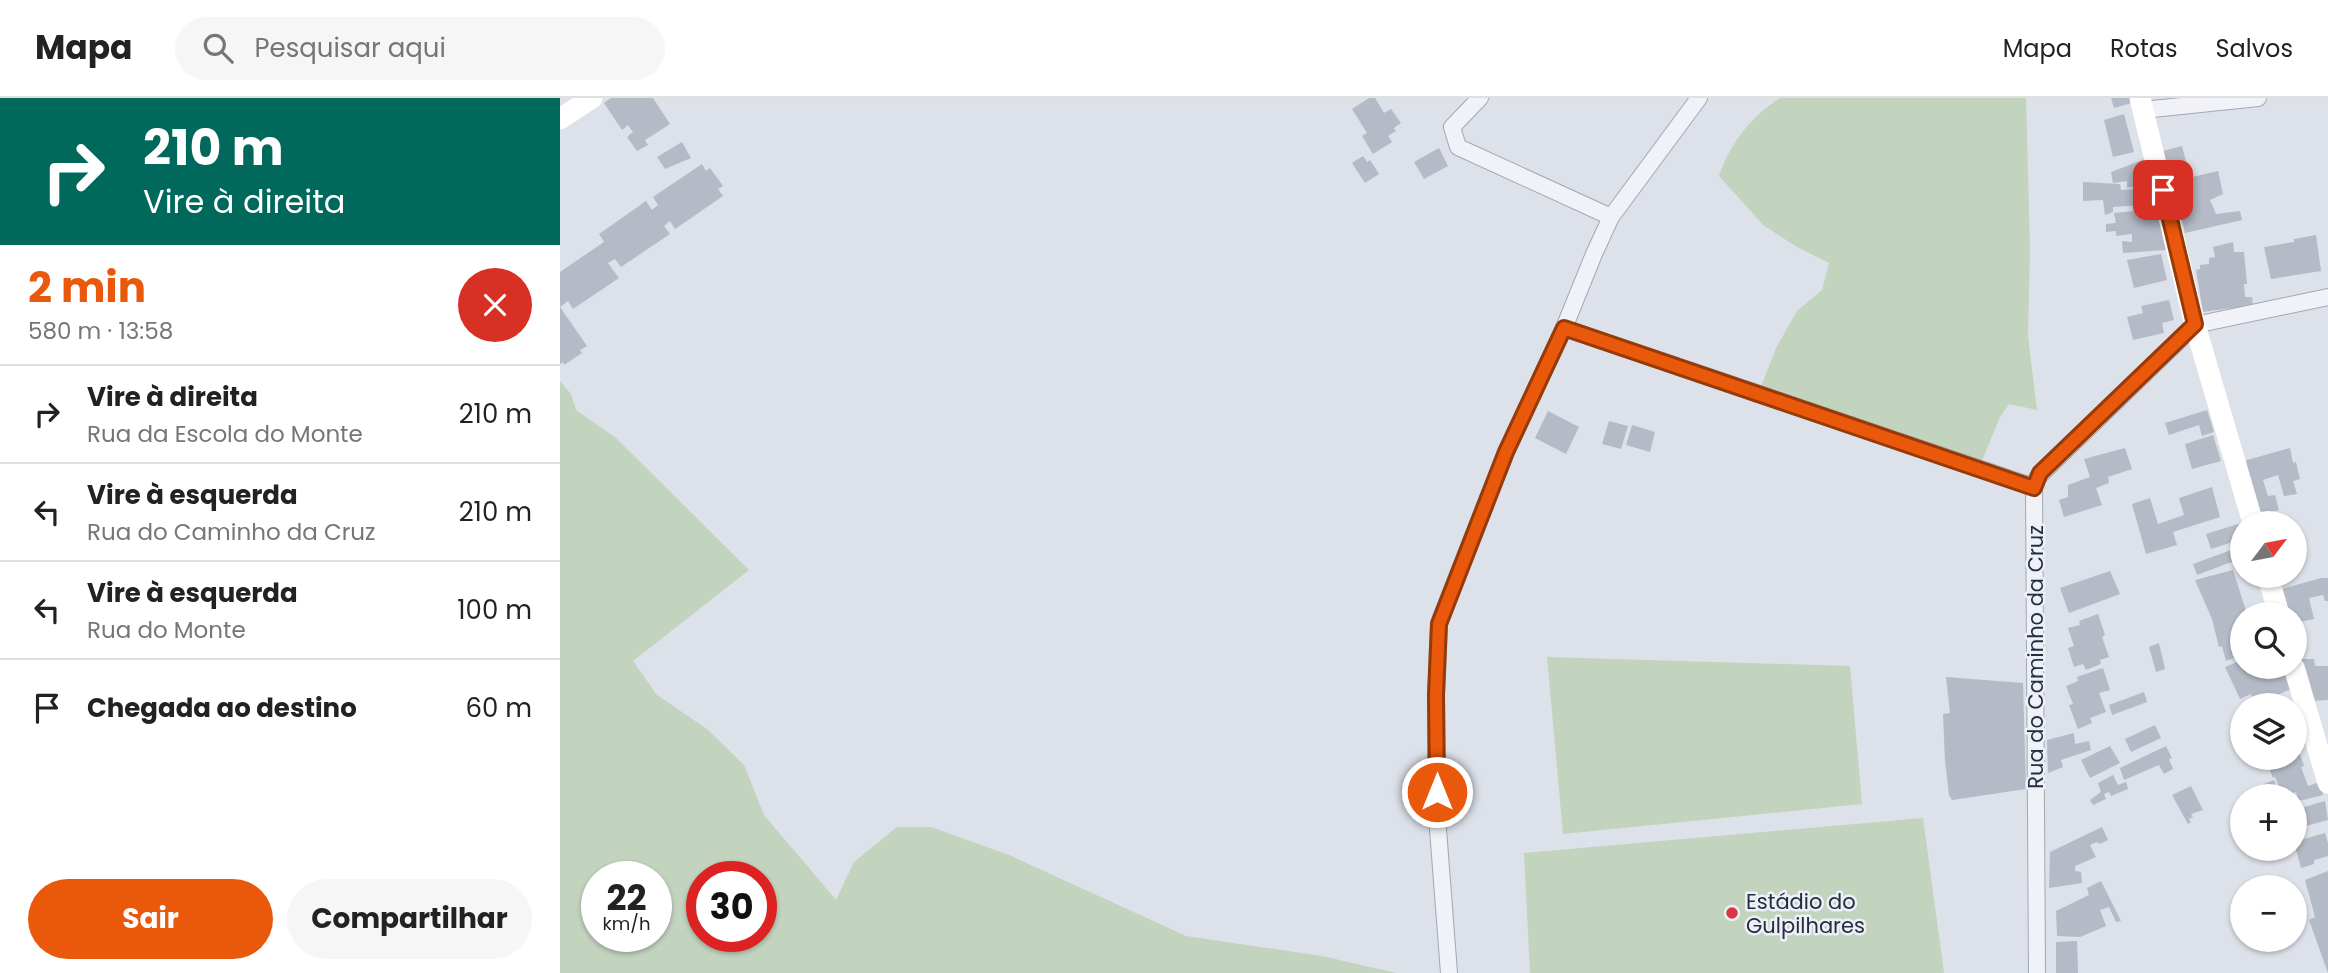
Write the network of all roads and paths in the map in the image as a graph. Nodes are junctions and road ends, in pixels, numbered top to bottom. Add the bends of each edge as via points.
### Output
1 (592, 98) edge
2 (1480, 98) edge
3 (1699, 98) edge
4 (2258, 98) edge
5 (2142, 104) edge
6 (560, 119) edge
7 (1611, 217) junction
8 (2328, 297) edge
9 (2195, 324) junction
10 (1564, 328) junction
11 (2034, 488) junction
12 (2250, 511) edge
13 (2298, 679) edge
14 (2328, 783) edge
15 (1449, 973) edge
16 (2037, 973) edge

1 - 6 street
2 - 7 street via 1452,127 1458,147
3 - 7 street
4 - 5 street
5 - 9 street
7 - 10 street
8 - 9 street
9 - 11 street via 2040,473
9 - 12 street
10 - 11 street
10 - 15 street via 1506,452 1439,624 1437,816
11 - 16 street, Rua do Caminho da Cruz
13 - 14 street

